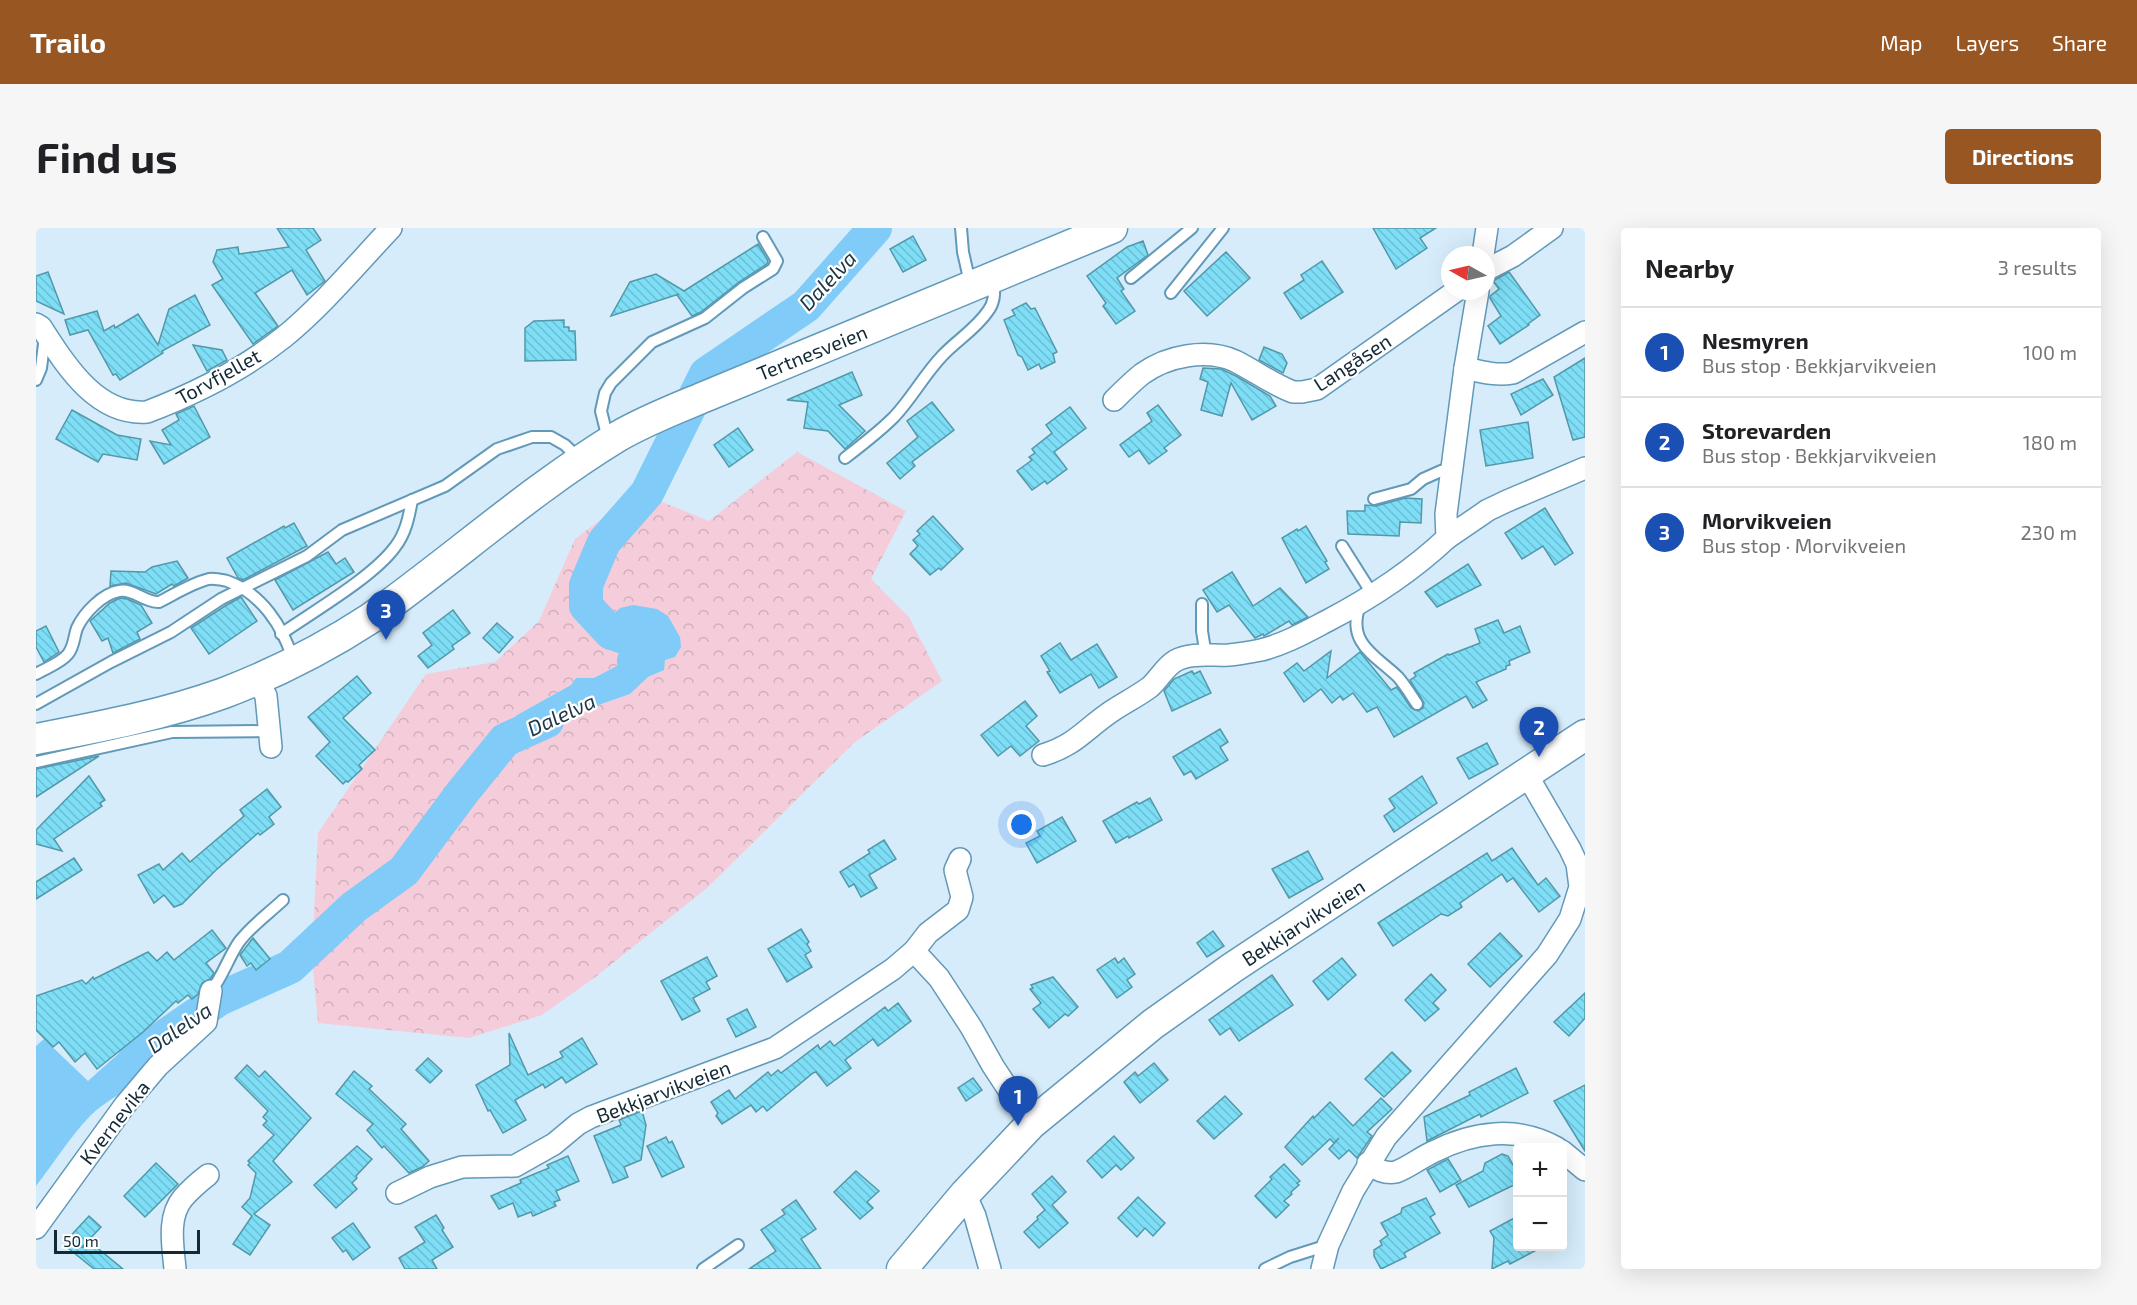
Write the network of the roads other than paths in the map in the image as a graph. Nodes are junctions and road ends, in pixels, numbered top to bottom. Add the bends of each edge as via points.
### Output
1 (391, 228) edge
2 (961, 228) edge
3 (1112, 228) edge
4 (1192, 228) edge
5 (1224, 228) edge
6 (1487, 228) edge
7 (1552, 228) edge
8 (763, 237) dead end
9 (1484, 246) edge
10 (1495, 265) edge
11 (1131, 278) dead end
12 (981, 282) junction
13 (1171, 293) dead end
14 (1443, 300) edge
15 (1476, 300) edge
16 (40, 329) edge
17 (1585, 332) edge
18 (1465, 368) junction
19 (36, 380) edge
20 (1114, 400) dead end
21 (609, 442) junction
22 (845, 458) dead end
23 (580, 461) junction
24 (1585, 468) edge
25 (1452, 469) junction
26 (1374, 499) dead end
27 (412, 500) junction
28 (1447, 538) junction
29 (1342, 546) dead end
30 (243, 587) junction
31 (1367, 599) junction
32 (1202, 604) dead end
33 (281, 634) junction
34 (1206, 656) junction
35 (293, 663) junction
36 (36, 674) edge
37 (257, 680) junction
38 (36, 704) edge
39 (1417, 704) dead end
40 (1585, 735) edge
41 (36, 739) edge
42 (270, 739) joint
43 (1044, 755) dead end
44 (36, 762) edge
45 (1527, 775) junction
46 (960, 860) dead end
47 (283, 900) dead end
48 (914, 951) junction
49 (211, 991) joint
50 (1031, 1124) junction
51 (1543, 1143) edge
52 (1567, 1154) edge
53 (1368, 1163) junction
54 (1585, 1170) edge
55 (208, 1175) dead end
56 (397, 1192) dead end
57 (965, 1194) junction
58 (36, 1228) edge
59 (738, 1245) dead end
60 (1328, 1245) junction
61 (175, 1269) edge
62 (703, 1269) edge
63 (902, 1269) edge
64 (990, 1269) edge
65 (1265, 1269) edge
66 (1322, 1269) edge

1 - 16 street, Torvfjellet via 285,336 224,376 147,412 121,410 92,392 67,367
2 - 12 lane via 963,252
3 - 12 main road, Tertnesveien
4 - 11 lane
5 - 13 lane
6 - 9 street
7 - 10 street
8 - 21 lane via 777,261 773,269 705,318 652,342 611,383 601,411
12 - 21 main road, Tertnesveien via 654,418
12 - 22 lane via 994,296 990,310 922,378 894,416
14 - 20 street, Langåsen via 1317,389 1293,392 1234,361 1214,354 1192,355 1144,373
15 - 18 street
16 - 19 lane via 41,368
17 - 18 street via 1513,373 1494,375
18 - 25 street
21 - 23 main road, Tertnesveien
23 - 27 lane via 551,437 532,437 496,449 445,486
23 - 35 main road, Tertnesveien via 371,618
24 - 28 street via 1488,510
25 - 26 lane via 1423,479 1411,489
25 - 28 street
27 - 30 lane via 342,530 307,556
27 - 33 lane via 407,525 395,547 370,572
28 - 31 street via 1411,570
29 - 31 lane
30 - 33 lane via 267,608
30 - 36 lane via 212,578 159,602 119,590 88,610 66,657
30 - 38 lane via 171,632
31 - 34 street via 1279,644 1232,655
31 - 39 lane via 1356,615 1358,636
32 - 34 lane
33 - 35 lane
34 - 43 street via 1178,659 1150,687 1109,712 1072,742
35 - 37 main road, Tertnesveien
37 - 41 main road, Tertnesveien via 130,720
37 - 42 street via 266,696
40 - 45 main road, Bekkjarvikveien
42 - 44 lane via 172,732
45 - 50 main road, Bekkjarvikveien via 1153,1024
45 - 53 street via 1577,864 1580,887 1570,919 1547,955 1418,1099
46 - 48 street, Bekkjarvikveien via 955,870 962,897 958,910 928,933
47 - 49 lane via 248,931
48 - 50 street via 939,978
48 - 56 street, Bekkjarvikveien via 775,1048 591,1116 554,1144 515,1166 462,1167
49 - 58 street, Kvernevika via 206,1022 158,1066 125,1105
50 - 57 main road, Bekkjarvikveien
51 - 53 street via 1494,1132 1454,1142 1396,1172 1378,1170
52 - 54 street
53 - 60 street
55 - 61 street via 177,1208 172,1239
57 - 63 main road, Bekkjarvikveien
57 - 64 street
59 - 62 lane
60 - 65 lane
60 - 66 street

